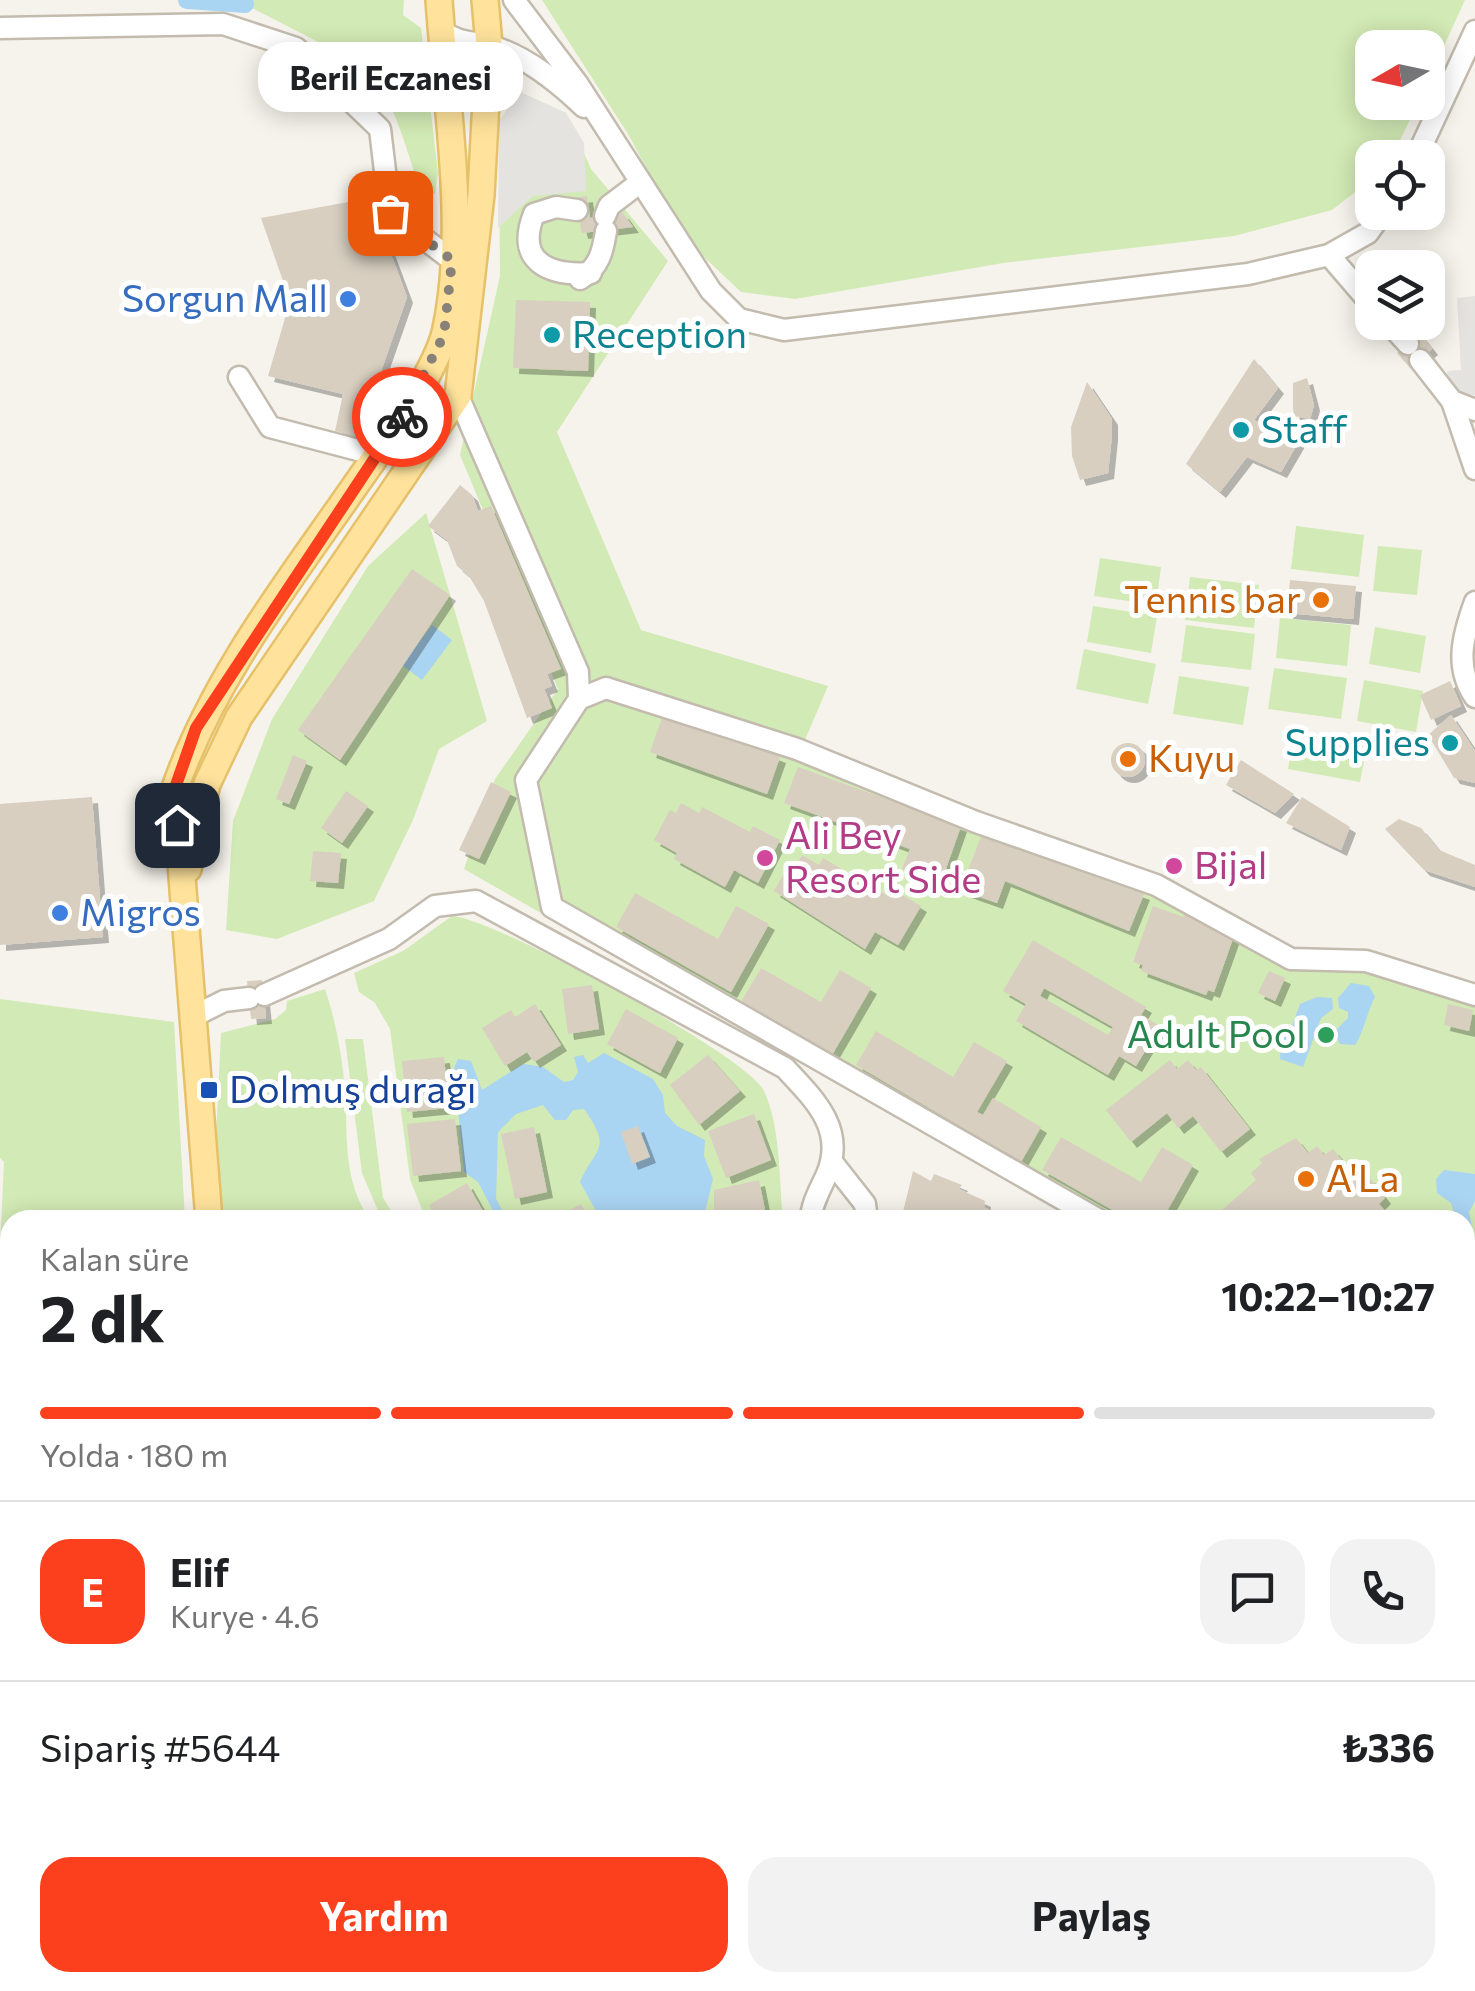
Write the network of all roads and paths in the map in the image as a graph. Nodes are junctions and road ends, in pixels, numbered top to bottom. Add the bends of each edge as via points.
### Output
1 (485, 0) edge
2 (498, 0) edge
3 (514, 0) edge
4 (441, 10) edge
5 (529, 20) junction
6 (0, 28) edge
7 (1475, 31) edge
8 (489, 45) junction
9 (596, 119) junction
10 (1424, 140) edge
11 (638, 184) junction
12 (597, 214) junction
13 (1370, 230) edge
14 (1329, 256) junction
15 (452, 260) junction
16 (591, 272) junction
17 (1355, 285) edge
18 (565, 287) dead end
19 (1404, 340) edge
20 (239, 377) dead end
21 (458, 396) junction
22 (1452, 401) junction
23 (1475, 410) edge
24 (377, 455) junction
25 (1475, 469) edge
26 (1475, 602) edge
27 (1475, 697) edge
28 (579, 699) junction
29 (184, 888) junction
30 (1475, 994) edge
31 (194, 1016) junction
32 (832, 1162) junction
33 (209, 1210) edge
34 (815, 1210) edge
35 (866, 1210) edge
36 (1082, 1210) edge

1 - 8 main road
2 - 5 street
3 - 5 street
4 - 8 street via 456,41
4 - 15 main road
5 - 9 street
6 - 15 street via 223,24 296,48 380,129 390,213
7 - 10 street
8 - 9 street via 541,72
8 - 21 main road via 481,194
9 - 11 street
11 - 12 street
11 - 14 street via 710,291 739,319 784,330 1248,274
12 - 16 street via 602,252
12 - 16 street via 556,207 534,214 527,231 530,252 546,268 563,275
13 - 14 street
14 - 17 street
15 - 24 main road via 444,335
16 - 18 street
19 - 22 street
20 - 24 street via 270,427
21 - 28 street via 578,672
21 - 29 main road via 239,717 208,784
22 - 23 street
22 - 25 street
24 - 29 main road via 196,728 175,788
26 - 27 street via 1462,659
28 - 30 street via 606,688 797,749 1156,885 1291,959 1366,961
28 - 36 street via 526,780 552,907
29 - 31 main road
31 - 32 street via 389,940 435,906 476,901 786,1068 830,1125
31 - 33 main road
32 - 34 street
32 - 35 street

